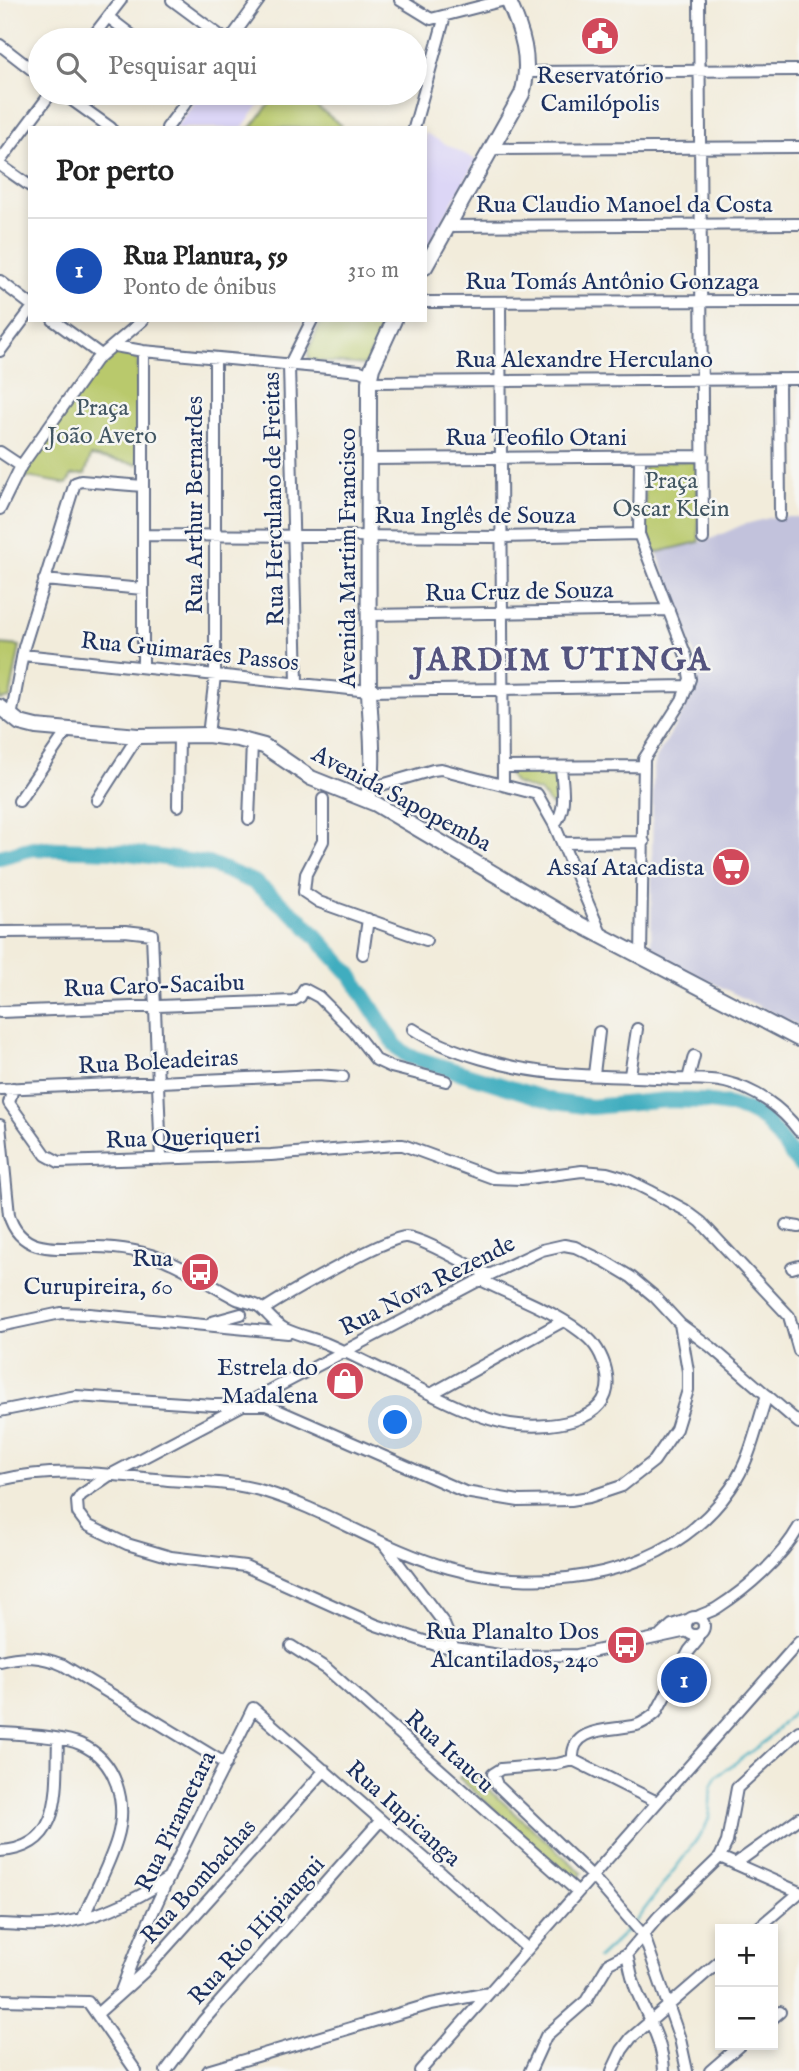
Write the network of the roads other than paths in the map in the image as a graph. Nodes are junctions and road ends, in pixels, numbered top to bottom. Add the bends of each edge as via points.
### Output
1 (121, 0) edge
2 (172, 0) edge
3 (259, 0) edge
4 (400, 0) edge
5 (506, 0) edge
6 (698, 0) edge
7 (445, 16) junction
8 (108, 17) junction
9 (99, 28) edge
10 (122, 28) edge
11 (211, 28) edge
12 (237, 28) edge
13 (0, 45) edge
14 (28, 67) edge
15 (799, 70) edge
16 (699, 71) junction
17 (528, 72) junction
18 (427, 81) edge
19 (42, 105) edge
20 (79, 105) edge
21 (184, 105) edge
22 (420, 105) edge
23 (108, 126) edge
24 (168, 126) edge
25 (415, 126) edge
26 (799, 147) edge
27 (700, 148) junction
28 (492, 149) junction
29 (0, 163) edge
30 (28, 184) edge
31 (799, 224) edge
32 (701, 225) junction
33 (449, 226) junction
34 (427, 264) edge
35 (0, 281) edge
36 (28, 302) edge
37 (427, 302) edge
38 (500, 302) junction
39 (701, 302) junction
40 (799, 302) edge
41 (28, 314) edge
42 (56, 322) edge
43 (141, 322) edge
44 (311, 322) edge
45 (393, 322) edge
46 (115, 346) junction
47 (0, 351) edge
48 (143, 351) junction
49 (101, 355) junction
50 (215, 358) junction
51 (289, 366) junction
52 (370, 378) junction
53 (779, 379) junction
54 (799, 379) edge
55 (702, 380) junction
56 (500, 381) junction
57 (0, 452) edge
58 (703, 456) junction
59 (640, 457) junction
60 (500, 458) junction
61 (369, 459) junction
62 (21, 466) junction
63 (143, 486) junction
64 (0, 509) edge
65 (780, 516) dead end
66 (639, 534) junction
67 (143, 535) junction
68 (215, 537) junction
69 (294, 537) junction
70 (368, 537) junction
71 (501, 537) junction
72 (703, 539) dead end
73 (44, 580) junction
74 (143, 589) junction
75 (669, 610) junction
76 (502, 612) junction
77 (369, 615) junction
78 (23, 655) junction
79 (143, 667) junction
80 (215, 676) junction
81 (297, 682) junction
82 (688, 686) junction
83 (502, 689) junction
84 (369, 691) junction
85 (4, 712) edge
86 (67, 731) junction
87 (179, 735) junction
88 (208, 735) junction
89 (138, 736) junction
90 (252, 743) junction
91 (503, 766) junction
92 (644, 766) junction
93 (561, 767) junction
94 (503, 785) junction
95 (368, 794) junction
96 (323, 799) dead end
97 (19, 800) dead end
98 (97, 800) dead end
99 (178, 806) dead end
100 (249, 819) dead end
101 (554, 824) junction
102 (644, 842) junction
103 (562, 843) junction
104 (368, 919) junction
105 (0, 932) edge
106 (602, 936) junction
107 (426, 940) dead end
108 (363, 954) dead end
109 (641, 957) junction
110 (154, 1006) junction
111 (0, 1012) edge
112 (413, 1029) dead end
113 (637, 1029) dead end
114 (598, 1032) dead end
115 (798, 1037) edge
116 (694, 1056) dead end
117 (594, 1074) junction
118 (633, 1076) junction
119 (343, 1077) dead end
120 (688, 1079) junction
121 (446, 1081) dead end
122 (158, 1083) junction
123 (13, 1088) junction
124 (0, 1089) edge
125 (9, 1103) junction
126 (0, 1125) edge
127 (799, 1131) edge
128 (161, 1159) junction
129 (2, 1170) edge
130 (786, 1225) dead end
131 (799, 1227) edge
132 (485, 1278) junction
133 (222, 1291) junction
134 (261, 1309) junction
135 (241, 1313) junction
136 (562, 1321) junction
137 (202, 1323) junction
138 (680, 1324) junction
139 (2, 1325) edge
140 (253, 1330) junction
141 (295, 1333) junction
142 (799, 1351) edge
143 (344, 1352) junction
144 (430, 1394) junction
145 (767, 1395) junction
146 (247, 1404) junction
147 (0, 1411) edge
148 (799, 1423) edge
149 (110, 1475) junction
150 (0, 1480) edge
151 (799, 1527) edge
152 (382, 1541) junction
153 (694, 1627) junction
154 (799, 1642) edge
155 (291, 1646) dead end
156 (454, 1648) junction
157 (0, 1661) edge
158 (253, 1708) joint
159 (799, 1731) edge
160 (0, 1733) edge
161 (58, 1740) junction
162 (573, 1760) junction
163 (226, 1764) junction
164 (325, 1770) junction
165 (657, 1802) junction
166 (799, 1818) edge
167 (381, 1820) junction
168 (0, 1851) edge
169 (720, 1857) junction
170 (735, 1864) junction
171 (592, 1876) junction
172 (171, 1877) junction
173 (578, 1892) junction
174 (799, 1893) edge
175 (83, 1918) junction
176 (0, 1924) edge
177 (763, 1924) edge
178 (644, 1936) junction
179 (528, 1949) junction
180 (627, 1954) junction
181 (715, 1965) edge
182 (121, 1991) junction
183 (489, 1993) junction
184 (0, 2000) edge
185 (669, 2005) junction
186 (97, 2014) junction
187 (649, 2020) junction
188 (734, 2050) edge
189 (133, 2070) edge
190 (166, 2071) edge
191 (207, 2071) edge
192 (420, 2071) edge
193 (530, 2071) edge
194 (612, 2071) edge
195 (664, 2071) edge
196 (687, 2071) edge
197 (710, 2071) edge

1 - 8 street
2 - 11 street
3 - 12 street
4 - 7 street via 428,19
5 - 7 street
5 - 17 main road via 523,40
6 - 16 street
7 - 18 street
8 - 9 street
8 - 10 street
13 - 14 street
15 - 16 street
16 - 17 street
16 - 27 street
17 - 28 main road via 522,94
19 - 29 street
20 - 23 street
21 - 24 street
22 - 25 street
26 - 27 street
27 - 28 street
27 - 32 street
28 - 33 main road
29 - 30 street
31 - 32 street, Rua Claudio Manoel da Costa
32 - 33 street, Rua Claudio Manoel da Costa
32 - 39 street
33 - 34 main road
35 - 36 street
37 - 38 street, Rua Tomás Antônio Gonzaga
38 - 39 street, Rua Tomás Antônio Gonzaga
38 - 56 street
39 - 40 street, Rua Tomás Antônio Gonzaga
39 - 55 street
41 - 47 street
42 - 49 street
43 - 46 street
44 - 51 street, Rua Herculano de Freitas
45 - 52 main road, Avenida Martim Francisco
46 - 48 street, Rua Alexandre Herculano
46 - 49 street
48 - 50 street, Rua Alexandre Herculano
48 - 63 street
49 - 62 street
50 - 51 street, Rua Alexandre Herculano
50 - 68 street, Rua Arthur Bernardes
51 - 52 street, Rua Alexandre Herculano via 360,371
51 - 69 street, Rua Herculano de Freitas
52 - 56 street, Rua Alexandre Herculano
52 - 61 main road, Avenida Martim Francisco
53 - 54 street, Rua Alexandre Herculano
53 - 55 street, Rua Alexandre Herculano
53 - 65 street
55 - 56 street, Rua Alexandre Herculano
55 - 58 street
56 - 60 street
57 - 62 street
58 - 59 street, Rua Teofilo Otani
58 - 72 street
59 - 60 street, Rua Teofilo Otani
59 - 66 street
60 - 61 street, Rua Teofilo Otani
60 - 71 street
61 - 70 main road, Avenida Martim Francisco
62 - 64 street
63 - 67 street
63 - 73 street via 75,483
66 - 71 street, Rua Inglês de Souza
66 - 75 street
67 - 68 street, Rua Inglês de Souza
67 - 74 street
68 - 69 street, Rua Inglês de Souza
68 - 80 street, Rua Arthur Bernardes
69 - 70 street, Rua Inglês de Souza
69 - 81 street, Rua Herculano de Freitas
70 - 71 street, Rua Inglês de Souza
70 - 77 main road, Avenida Martim Francisco
71 - 76 street
73 - 74 street
73 - 78 street
74 - 79 street
75 - 76 street, Rua Cruz de Souza
75 - 82 street via 688,664
76 - 77 street, Rua Cruz de Souza
76 - 83 street
77 - 84 main road, Avenida Martim Francisco
78 - 79 street, Rua Guimarães Passos
78 - 85 street
79 - 80 street, Rua Guimarães Passos
80 - 81 street, Rua Guimarães Passos
80 - 88 street, Rua Arthur Bernardes
81 - 84 street, Rua Guimarães Passos
82 - 83 street, Rua Guimarães Passos
82 - 92 street via 646,754
83 - 84 street, Rua Guimarães Passos
83 - 91 street
84 - 95 main road, Avenida Martim Francisco
85 - 86 main road, Avenida Sapopemba via 25,724
86 - 89 main road, Avenida Sapopemba
86 - 97 street
87 - 88 main road, Avenida Sapopemba
87 - 89 main road, Avenida Sapopemba
87 - 99 street
88 - 90 main road, Avenida Sapopemba
89 - 98 street
90 - 95 main road, Avenida Sapopemba via 273,751 311,778
90 - 100 street
91 - 93 street
91 - 94 street
92 - 93 street
92 - 102 street
93 - 101 street via 562,809
94 - 95 street via 436,769
94 - 101 street via 537,794
95 - 106 main road, Avenida Sapopemba
96 - 104 street via 323,841 303,889 319,902
101 - 103 street
102 - 103 street
102 - 109 street
103 - 106 street
104 - 107 street
104 - 108 street
105 - 110 street via 152,933
106 - 109 main road, Avenida Sapopemba
109 - 115 main road, Avenida Sapopemba
110 - 111 street, Rua Caro-Sacaibu
110 - 121 street, Rua Caro-Sacaibu via 293,1002 304,989 319,997 383,1063
110 - 122 street
112 - 117 street via 495,1062 552,1073
113 - 118 street
114 - 117 street
116 - 120 street
117 - 118 street
118 - 120 street
119 - 122 street, Rua Boleadeiras via 318,1074
120 - 127 street via 726,1082 760,1097 781,1109
122 - 123 street, Rua Boleadeiras
122 - 128 street
123 - 124 street, Rua Boleadeiras
123 - 125 street
125 - 126 street
125 - 128 street, Rua Queriqueri via 53,1160
126 - 129 street
128 - 142 street, Rua Queriqueri via 403,1146 493,1178 595,1171 616,1175 701,1222 789,1316
129 - 133 street via 12,1226 25,1239 49,1249 94,1247 147,1255 170,1262
130 - 131 street
132 - 134 street via 414,1239 399,1237
132 - 136 street
132 - 138 street, Rua Nova Rezende via 542,1250 575,1247 631,1276
132 - 143 street, Rua Nova Rezende
133 - 134 street
133 - 135 street
134 - 135 street via 247,1307
134 - 140 street via 265,1323
134 - 141 street
135 - 137 street
135 - 140 street via 242,1324
136 - 144 street
136 - 144 street via 589,1340 607,1370 604,1399 587,1416 551,1425 510,1424
137 - 139 street via 61,1313
137 - 140 street
138 - 145 street, Rua Nova Rezende
138 - 146 street via 688,1390 676,1429 639,1474 622,1486 579,1499 519,1501 465,1492 275,1408
140 - 141 street
141 - 143 street
143 - 144 street
143 - 146 street, Rua Nova Rezende
145 - 148 street, Rua Nova Rezende
145 - 152 street via 748,1457 719,1504 680,1539 633,1563 590,1575 503,1578 448,1568
146 - 147 street via 76,1396
146 - 149 street, Rua Nova Rezende
149 - 150 street via 51,1471
149 - 152 street via 259,1490
149 - 156 street, Rua Nova Rezende via 77,1501 78,1513 87,1525 127,1544 171,1557 237,1564 376,1625
151 - 153 street via 779,1555
152 - 156 street via 443,1622
153 - 156 street via 576,1655 505,1656
153 - 162 street via 689,1651 656,1713 636,1725 581,1737
154 - 165 street
155 - 173 street, Rua Itaucu via 327,1669
157 - 163 street via 32,1656 63,1665
158 - 163 street, Rua Pirametara
158 - 164 street, Rua Iupicanga
159 - 169 street via 737,1788
160 - 161 street
161 - 168 street via 55,1808 50,1823 30,1843
161 - 175 street via 79,1743 94,1753 106,1764 120,1791 122,1819 117,1839
162 - 165 street
162 - 171 street via 501,1769 493,1774 498,1785
163 - 172 street, Rua Pirametara
164 - 167 street, Rua Iupicanga
164 - 182 street, Rua Bombachas via 144,1972
165 - 171 street
166 - 170 street
167 - 179 street, Rua Iupicanga
167 - 190 street, Rua Rio Hipiaugui via 203,2021
169 - 170 street
169 - 178 street
170 - 174 street
171 - 173 street
171 - 178 street
172 - 175 street via 144,1895
172 - 182 street, Rua Pirametara
173 - 179 street
174 - 177 street
175 - 176 street via 53,1924
178 - 180 street
178 - 185 street
179 - 183 street
180 - 187 street
180 - 193 street via 609,1963 586,2001 547,2036
181 - 185 street
182 - 186 street, Rua Bombachas
183 - 191 street via 430,2004
183 - 192 street
184 - 186 street via 82,2000
185 - 187 street
185 - 196 street
186 - 189 street
187 - 194 street via 622,2050
187 - 195 street via 663,2054
188 - 197 street

